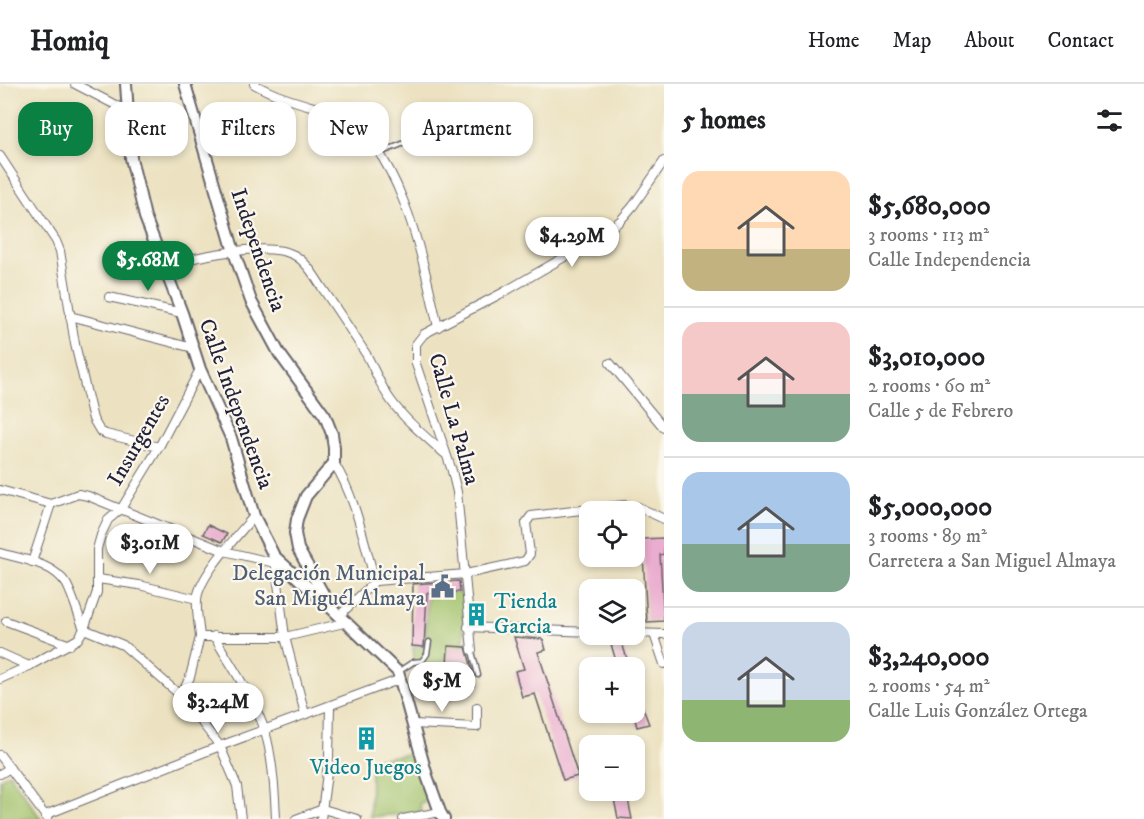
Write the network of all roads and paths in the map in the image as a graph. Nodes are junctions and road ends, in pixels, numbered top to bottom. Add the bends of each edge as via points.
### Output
1 (75, 84) edge
2 (126, 84) edge
3 (185, 84) edge
4 (254, 84) edge
5 (110, 102) edge
6 (127, 102) edge
7 (308, 105) edge
8 (0, 156) edge
9 (131, 156) edge
10 (381, 156) edge
11 (664, 161) edge
12 (234, 252) junction
13 (163, 265) junction
14 (109, 297) dead end
15 (182, 313) junction
16 (70, 316) junction
17 (438, 327) junction
18 (193, 348) junction
19 (610, 363) dead end
20 (200, 369) junction
21 (664, 428) edge
22 (159, 447) junction
23 (446, 454) junction
24 (334, 463) junction
25 (0, 490) edge
26 (51, 504) junction
27 (121, 509) junction
28 (254, 516) junction
29 (664, 519) edge
30 (224, 551) junction
31 (0, 553) edge
32 (275, 559) junction
33 (32, 562) junction
34 (466, 574) junction
35 (98, 579) junction
36 (375, 581) junction
37 (196, 599) junction
38 (340, 615) junction
39 (6, 621) dead end
40 (468, 627) junction
41 (84, 629) junction
42 (579, 632) edge
43 (645, 634) edge
44 (654, 634) junction
45 (664, 634) edge
46 (214, 636) junction
47 (200, 637) junction
48 (285, 637) junction
49 (429, 642) dead end
50 (70, 645) junction
51 (472, 650) joint
52 (0, 653) edge
53 (664, 664) edge
54 (29, 666) junction
55 (478, 675) dead end
56 (399, 676) junction
57 (0, 679) edge
58 (181, 696) junction
59 (330, 706) junction
60 (477, 707) dead end
61 (305, 714) junction
62 (413, 724) junction
63 (264, 730) junction
64 (220, 746) junction
65 (0, 755) edge
66 (10, 768) junction
67 (0, 774) edge
68 (323, 809) junction
69 (442, 816) edge
70 (46, 817) edge
71 (241, 819) edge
72 (276, 819) edge
73 (296, 819) edge
74 (321, 819) edge
75 (357, 819) edge
76 (403, 819) edge

1 - 5 street
2 - 6 street, Calle Independencia
3 - 12 street, Independencia
4 - 7 street, Calle La Palma
8 - 16 street via 56,241 63,261
9 - 13 street, Calle Independencia via 145,217
10 - 17 street, Calle La Palma via 416,234
11 - 17 street via 633,206 599,237
12 - 13 street
12 - 23 street via 287,252 301,260 366,355 391,401
12 - 24 street, Independencia via 260,320 324,416 332,434
13 - 15 street, Calle Independencia
14 - 15 street
15 - 18 street, Calle Independencia
16 - 18 street
16 - 22 street via 97,427 106,434
17 - 23 street, Calle La Palma via 424,334 415,355
18 - 20 street, Calle Independencia
19 - 21 street
20 - 22 street, Insurgentes
20 - 28 street, Calle Independencia via 231,438
22 - 27 street, Insurgentes
23 - 34 street, Calle La Palma via 457,492
24 - 36 street via 351,496
24 - 38 street, Calle Independencia via 306,496 295,533 305,564
25 - 26 street
26 - 27 street via 78,494
26 - 33 street
27 - 30 street
27 - 35 street, Insurgentes via 108,520 101,535 97,549
28 - 30 street
28 - 32 street, Calle Independencia
29 - 34 street via 624,505 531,516 526,523 530,555 525,561
30 - 32 street
30 - 37 street
31 - 33 street
32 - 38 street, Calle Independencia
32 - 48 street
33 - 41 street via 63,580
34 - 36 street
34 - 40 street, Calle La Palma
35 - 37 street
35 - 41 street, Insurgentes
36 - 38 street
37 - 47 street
38 - 48 street
38 - 56 street
39 - 50 street
40 - 42 street
40 - 51 street, Calle La Palma
41 - 50 street
41 - 58 street via 123,645
43 - 44 street
44 - 45 street
44 - 53 street
46 - 47 street
46 - 48 street
46 - 63 street
47 - 58 street
48 - 61 street
49 - 56 lane via 422,661 413,662
50 - 54 street
51 - 55 lane
52 - 54 street
54 - 57 street
56 - 59 street
56 - 62 street
58 - 64 street
59 - 61 street
59 - 68 street
60 - 62 street via 477,727
61 - 63 street
62 - 69 street
63 - 64 street
63 - 72 street via 272,761
64 - 70 street
64 - 71 street via 237,786
65 - 66 street
66 - 67 street
66 - 70 street
68 - 73 street
68 - 74 street
68 - 75 street
69 - 76 street

